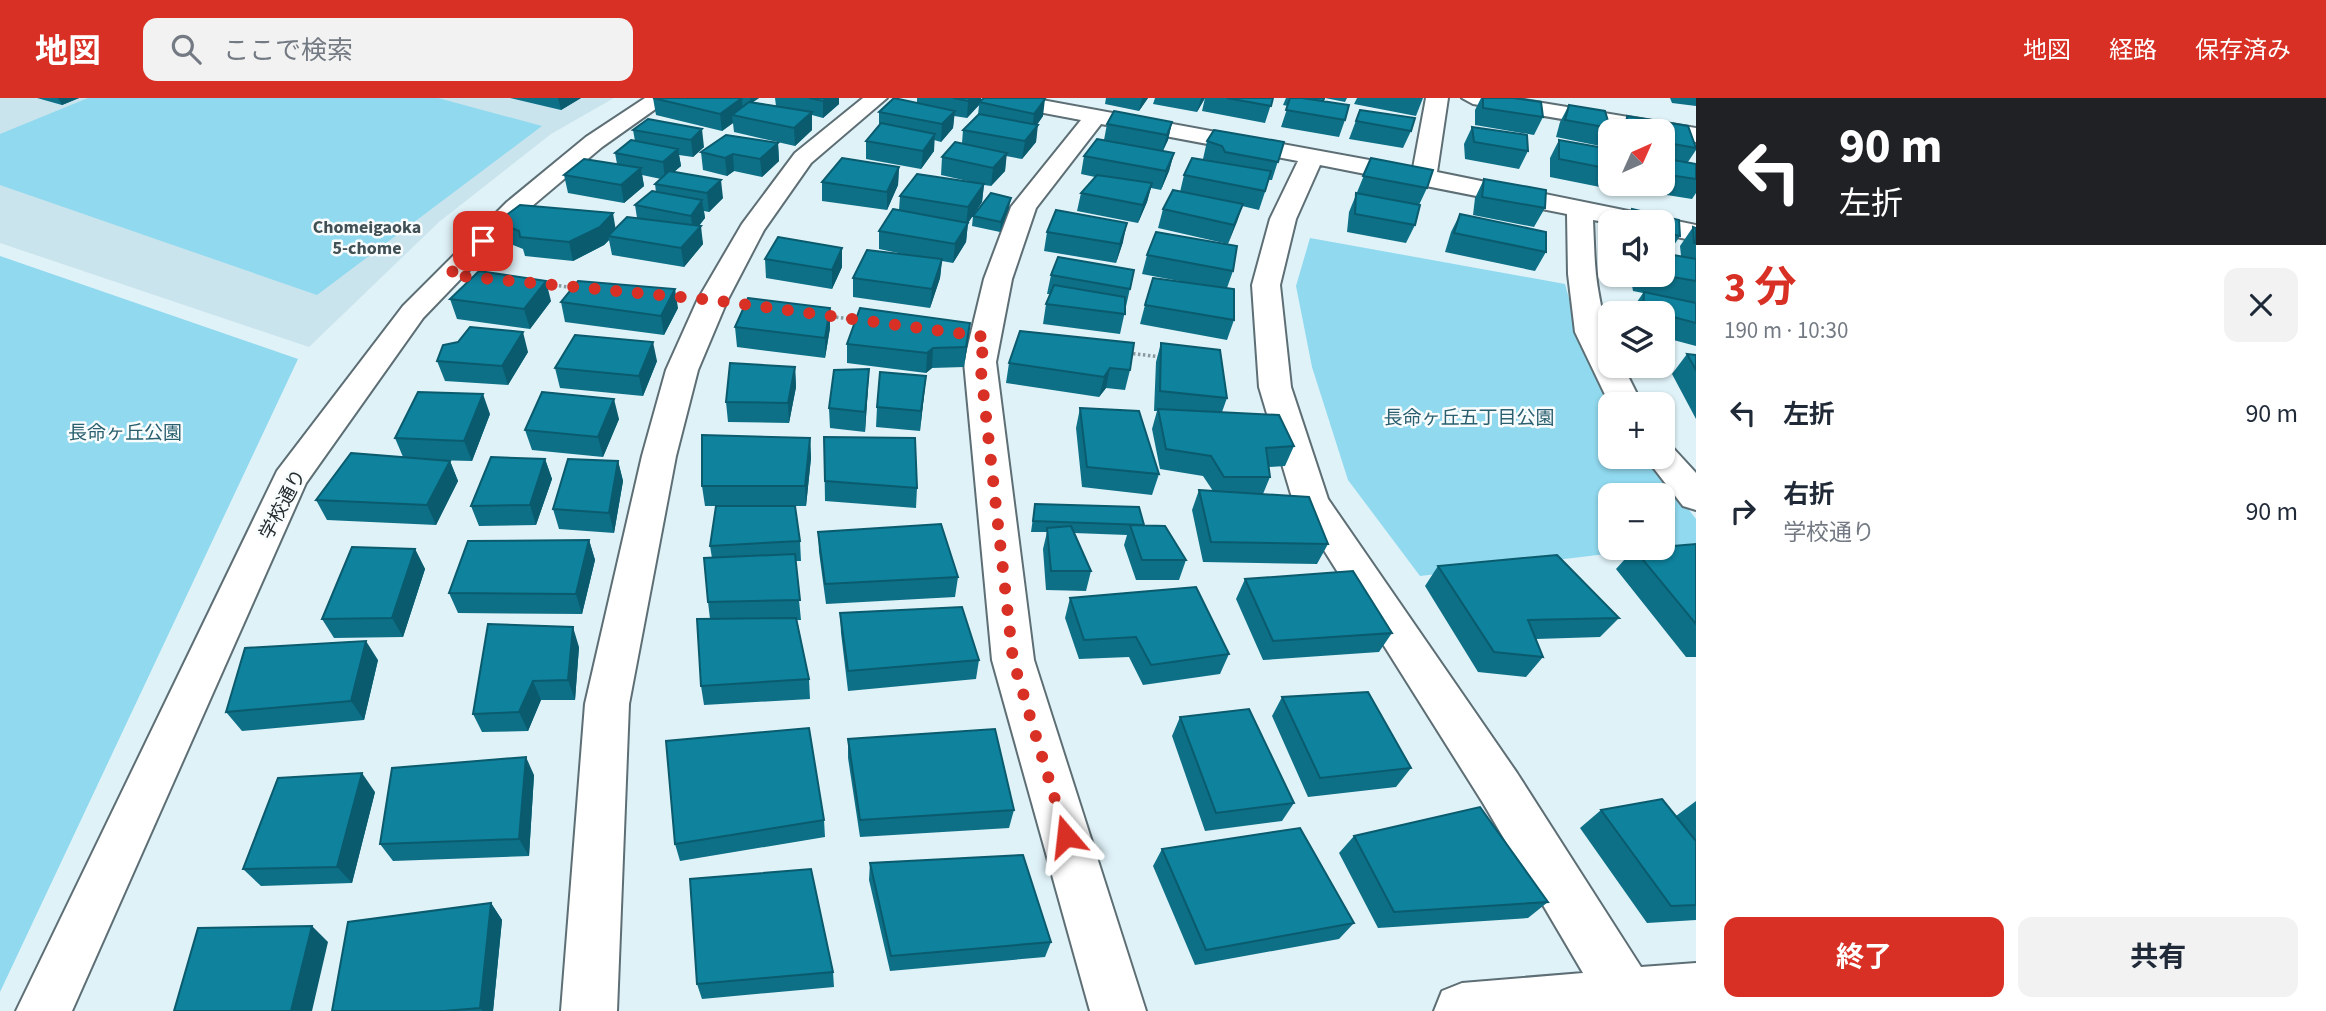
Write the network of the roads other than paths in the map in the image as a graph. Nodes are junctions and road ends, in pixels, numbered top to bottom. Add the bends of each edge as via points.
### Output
1 (660, 98) edge
2 (876, 98) edge
3 (996, 98) edge
4 (1437, 98) edge
5 (1473, 98) edge
6 (1095, 117) junction
7 (1696, 135) edge
8 (1311, 158) junction
9 (1424, 177) junction
10 (1580, 210) junction
11 (1598, 213) edge
12 (1675, 229) edge
13 (1696, 233) edge
14 (1620, 392) edge
15 (1672, 469) edge
16 (1696, 497) edge
17 (1696, 990) edge
18 (1628, 995) junction
19 (44, 1011) edge
20 (589, 1011) edge
21 (1118, 1011) edge
22 (1462, 1011) edge

1 - 19 street, 学校通り via 594,142 516,206 422,303 290,480
2 - 20 street via 803,158 751,230 712,300 682,370 659,456 607,704
3 - 6 street
4 - 9 street
5 - 7 street
6 - 8 street
6 - 21 street via 1024,207 998,279 980,362 1013,660
8 - 9 street
8 - 18 street via 1283,219 1266,285 1275,387 1311,501 1500,788
9 - 10 street
10 - 11 street
10 - 14 street via 1590,332
12 - 13 street
15 - 16 street
17 - 18 street
18 - 22 street

